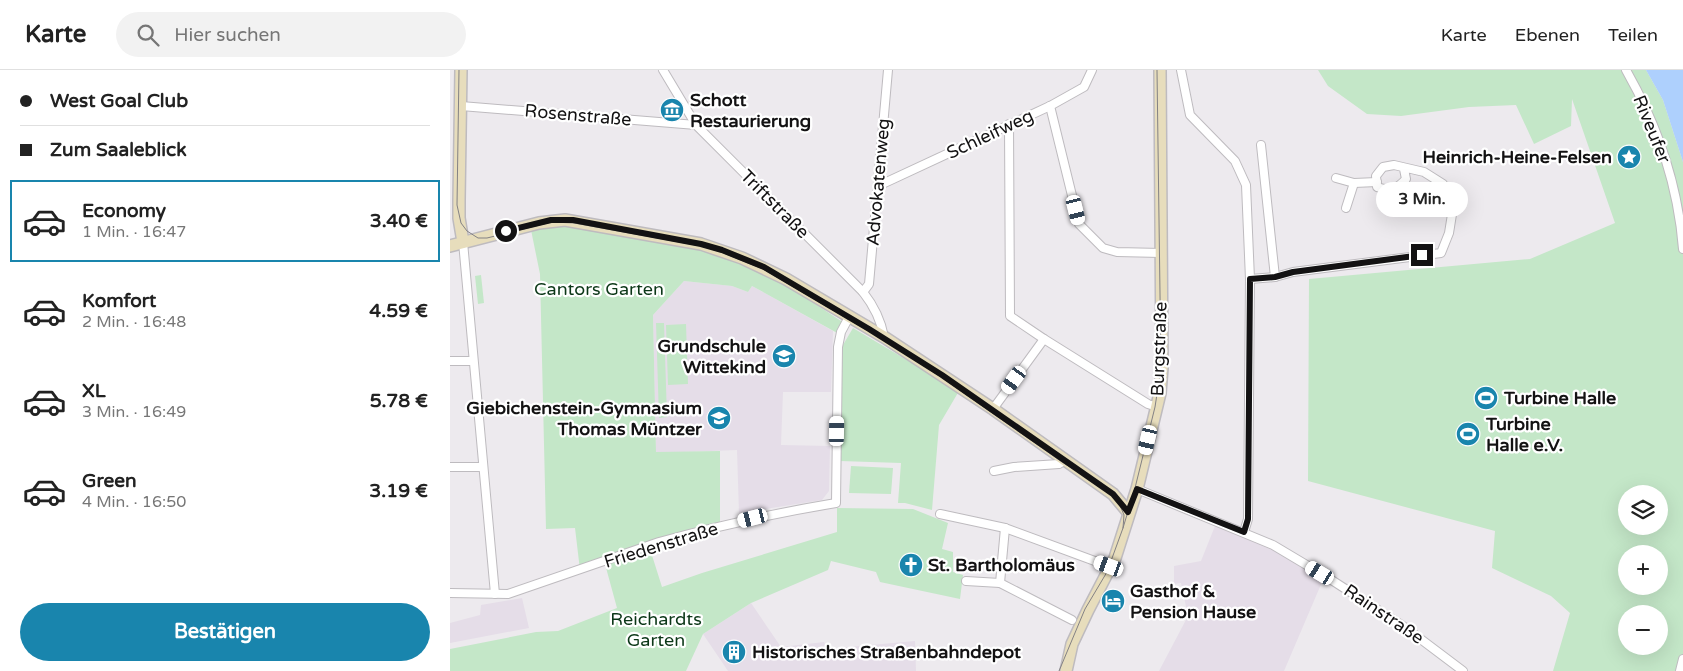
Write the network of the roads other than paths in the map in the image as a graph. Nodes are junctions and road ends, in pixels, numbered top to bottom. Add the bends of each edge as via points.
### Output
1 (461, 70) edge
2 (663, 70) edge
3 (888, 70) edge
4 (1092, 70) edge
5 (1160, 70) edge
6 (1181, 70) edge
7 (1626, 70) edge
8 (461, 106) junction
9 (1050, 106) junction
10 (696, 124) junction
11 (1009, 124) junction
12 (1261, 145) dead end
13 (1404, 169) junction
14 (1336, 178) dead end
15 (1377, 182) junction
16 (1354, 183) junction
17 (878, 186) junction
18 (1393, 189) junction
19 (1346, 208) dead end
20 (1405, 210) dead end
21 (463, 242) junction
22 (450, 246) edge
23 (1683, 249) edge
24 (1161, 253) junction
25 (1275, 277) junction
26 (1250, 279) junction
27 (863, 292) junction
28 (849, 317) junction
29 (884, 338) junction
30 (1044, 339) junction
31 (450, 361) edge
32 (473, 361) junction
33 (1157, 407) junction
34 (993, 409) junction
35 (1064, 460) junction
36 (450, 467) edge
37 (482, 467) junction
38 (994, 471) dead end
39 (1137, 489) junction
40 (1128, 512) junction
41 (940, 514) dead end
42 (1005, 528) junction
43 (1244, 532) junction
44 (1111, 567) junction
45 (966, 581) dead end
46 (1000, 583) junction
47 (450, 594) edge
48 (495, 594) junction
49 (1072, 620) dead end
50 (1683, 659) edge
51 (1066, 671) edge
52 (1463, 671) edge
53 (1680, 671) edge

1 - 8 main road
2 - 10 street, Triftstraße
3 - 17 street, Advokatenweg
4 - 9 street, Schleifweg via 1084,87
5 - 24 main road, Burgstraße
6 - 26 street via 1190,115 1235,161 1246,185
7 - 23 street, Riveufer via 1661,143 1679,211
8 - 10 street, Rosenstraße
8 - 21 main road via 459,218
9 - 11 street, Schleifweg
9 - 24 street via 1079,224 1103,248 1117,252
10 - 27 street, Triftstraße
11 - 17 street, Schleifweg
11 - 30 street via 1010,316
12 - 25 street
13 - 15 street via 1394,165 1384,167 1376,176
13 - 18 street via 1406,179
13 - 25 street via 1424,172 1443,184 1453,208 1449,233 1441,253
14 - 16 street
15 - 16 street
15 - 18 street via 1377,188
16 - 19 street
17 - 27 street, Advokatenweg via 869,284
18 - 20 street via 1397,206
21 - 22 main road
21 - 28 main road via 539,223 565,220 701,244 764,267
21 - 32 street
24 - 33 main road, Burgstraße via 1162,368
25 - 26 street
26 - 43 street via 1248,519
27 - 29 street, Triftstraße via 882,324
28 - 29 main road
28 - 48 street, Friedenstraße via 838,347 836,503 778,513 659,542 525,589
29 - 34 main road
30 - 33 street
30 - 34 street
31 - 32 street
32 - 37 street
33 - 39 main road, Burgstraße
34 - 35 main road
35 - 38 street via 1059,464
35 - 40 main road via 1113,494
36 - 37 street
37 - 48 street
39 - 40 main road, Burgstraße
39 - 43 street, Rainstraße
40 - 44 main road, Burgstraße
41 - 42 street
42 - 44 street
42 - 46 street
43 - 52 street, Rainstraße via 1273,545 1356,596 1426,642
44 - 51 main road, Burgstraße via 1075,638
45 - 46 street
46 - 49 street
47 - 48 street, Friedenstraße
50 - 53 street

